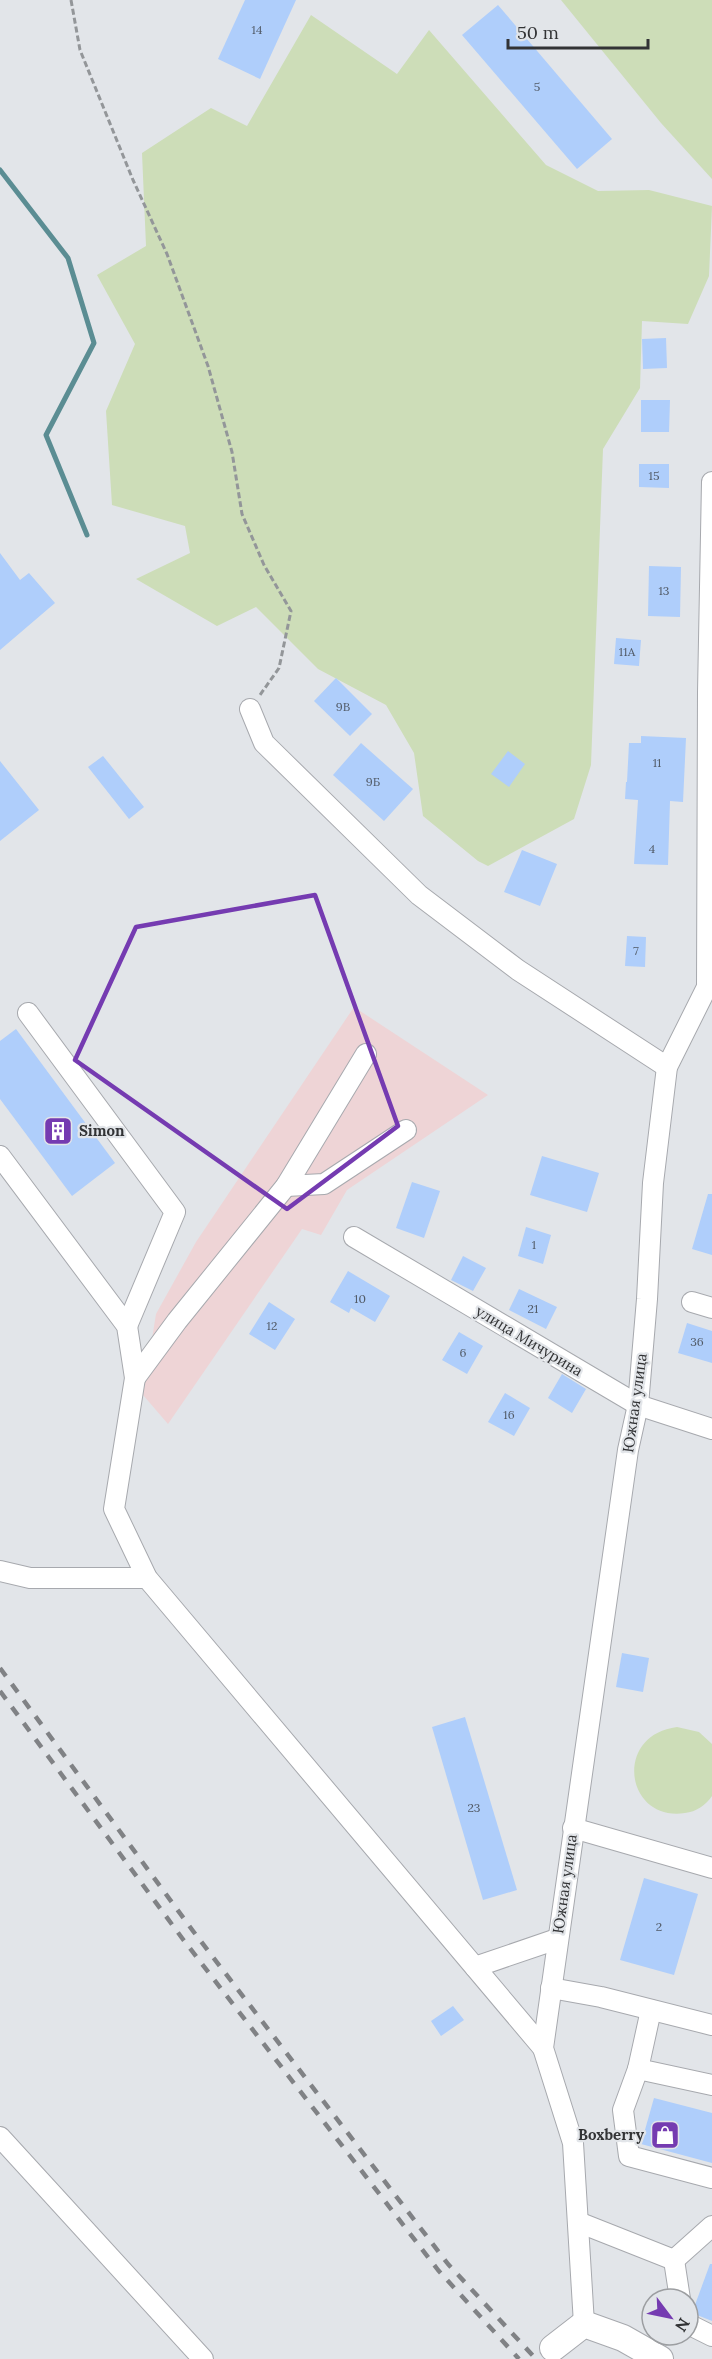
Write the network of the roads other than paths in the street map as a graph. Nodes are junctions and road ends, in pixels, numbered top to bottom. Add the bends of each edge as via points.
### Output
1 (712, 482) edge
2 (710, 692) edge
3 (250, 709) road end
4 (710, 988) edge
5 (28, 1013) dead end
6 (366, 1054) dead end
7 (667, 1067) junction
8 (406, 1130) dead end
9 (0, 1156) edge
10 (286, 1186) junction
11 (354, 1237) dead end
12 (692, 1302) dead end
13 (712, 1308) edge
14 (127, 1326) junction
15 (135, 1378) junction
16 (638, 1406) junction
17 (712, 1429) edge
18 (0, 1571) edge
19 (147, 1578) junction
20 (573, 1828) junction
21 (712, 1868) edge
22 (557, 1939) junction
23 (475, 1967) junction
24 (551, 1988) junction
25 (651, 2010) junction
26 (712, 2025) edge
27 (543, 2048) junction
28 (638, 2069) junction
29 (712, 2085) edge
30 (0, 2137) edge
31 (712, 2178) edge
32 (578, 2222) junction
33 (712, 2226) edge
34 (674, 2260) junction
35 (678, 2287) edge
36 (584, 2324) junction
37 (553, 2348) dead end
38 (203, 2359) edge
39 (660, 2359) edge

1 - 2 street, Южная улица
2 - 4 street, Южная улица
3 - 7 street via 264,743 419,895 518,970
4 - 7 street, Южная улица
5 - 14 street via 175,1212
6 - 10 street
7 - 16 street, Южная улица via 653,1183
8 - 10 street via 324,1184
9 - 14 street
10 - 15 street
11 - 16 street, улица Мичурина
12 - 13 street
14 - 15 street
15 - 19 street via 114,1509
16 - 17 street, улица Мичурина
16 - 20 street, Южная улица
18 - 19 street via 30,1578
19 - 23 street
20 - 21 street
20 - 22 street, Южная улица
22 - 23 street
22 - 24 street, Южная улица
23 - 27 street
24 - 25 street
24 - 27 street, Южная улица
25 - 26 street
25 - 28 street
27 - 32 street, Южная улица via 573,2143
28 - 29 street
28 - 31 street via 623,2110 629,2156
30 - 38 street
32 - 34 street
32 - 36 street, Южная улица
33 - 34 street
34 - 35 street
36 - 37 main road
36 - 39 main road via 623,2338

